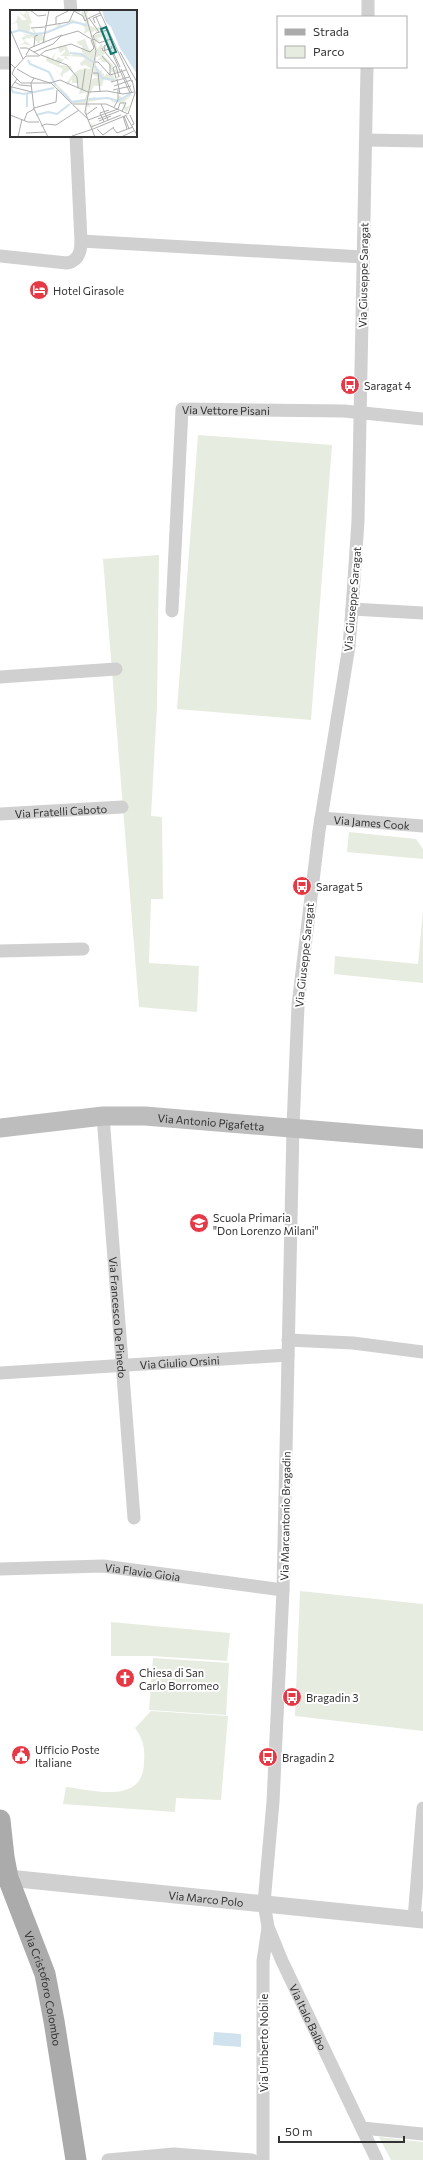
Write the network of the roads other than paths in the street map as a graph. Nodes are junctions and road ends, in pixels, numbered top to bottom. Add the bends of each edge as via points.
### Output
1 (70, 0) edge
2 (368, 0) edge
3 (71, 10) edge
4 (368, 16) edge
5 (367, 68) edge
6 (76, 137) edge
7 (366, 140) junction
8 (423, 141) edge
9 (81, 241) junction
10 (0, 256) edge
11 (363, 257) junction
12 (360, 413) junction
13 (423, 419) edge
14 (352, 609) junction
15 (172, 611) dead end
16 (423, 613) edge
17 (116, 669) dead end
18 (0, 677) edge
19 (122, 807) dead end
20 (0, 814) edge
21 (321, 818) junction
22 (423, 826) edge
23 (83, 949) dead end
24 (0, 951) edge
25 (103, 1116) junction
26 (293, 1127) junction
27 (0, 1128) edge
28 (423, 1139) edge
29 (288, 1340) junction
30 (423, 1352) edge
31 (288, 1355) junction
32 (122, 1366) junction
33 (0, 1373) edge
34 (134, 1518) dead end
35 (0, 1569) edge
36 (284, 1590) junction
37 (423, 1808) edge
38 (0, 1826) edge
39 (4, 1874) edge
40 (264, 1903) junction
41 (419, 1919) edge
42 (268, 1927) junction
43 (362, 2128) junction
44 (423, 2134) edge
45 (76, 2160) edge
46 (108, 2160) edge
47 (252, 2160) edge
48 (263, 2160) edge
49 (377, 2160) edge

1 - 3 street
2 - 4 street
5 - 7 street, Via Giuseppe Saragat
6 - 9 street
7 - 8 street
7 - 11 street, Via Giuseppe Saragat
9 - 10 street via 81,248 72,262
9 - 11 street
11 - 12 street, Via Giuseppe Saragat
12 - 13 street, Via Vettore Pisani
12 - 14 street, Via Giuseppe Saragat via 358,520
12 - 15 street, Via Vettore Pisani via 182,409
14 - 16 street
14 - 21 street, Via Giuseppe Saragat via 349,646
17 - 18 street
19 - 20 street, Via Fratelli Caboto
21 - 22 street, Via James Cook
21 - 26 street, Via Giuseppe Saragat via 300,980
23 - 24 street
25 - 26 main road, Via Antonio Pigafetta via 179,1118
25 - 27 main road, Via Antonio Pigafetta
25 - 32 street, Via Francesco De Pinedo
26 - 28 main road, Via Antonio Pigafetta
26 - 29 street, Via Marcantonio Bragadin
29 - 30 street via 353,1343
29 - 31 street, Via Marcantonio Bragadin
31 - 32 street, Via Giulio Orsini
31 - 36 street, Via Marcantonio Bragadin
32 - 33 street, Via Giulio Orsini
32 - 34 street, Via Francesco De Pinedo
35 - 36 street, Via Flavio Gioia via 103,1566
36 - 40 street, Via Marcantonio Bragadin via 274,1788
37 - 41 street, Via Marco Polo
38 - 39 main road, Via Cristoforo Colombo
39 - 40 street, Via Marco Polo
39 - 45 main road, Via Cristoforo Colombo via 44,1974
40 - 41 street, Via Marco Polo
40 - 42 street, Via Italo Balbo
42 - 43 street, Via Italo Balbo
42 - 48 street, Via Umberto Nobile via 263,1961
43 - 44 street
43 - 49 street, Via Italo Balbo
46 - 47 street via 174,2154

